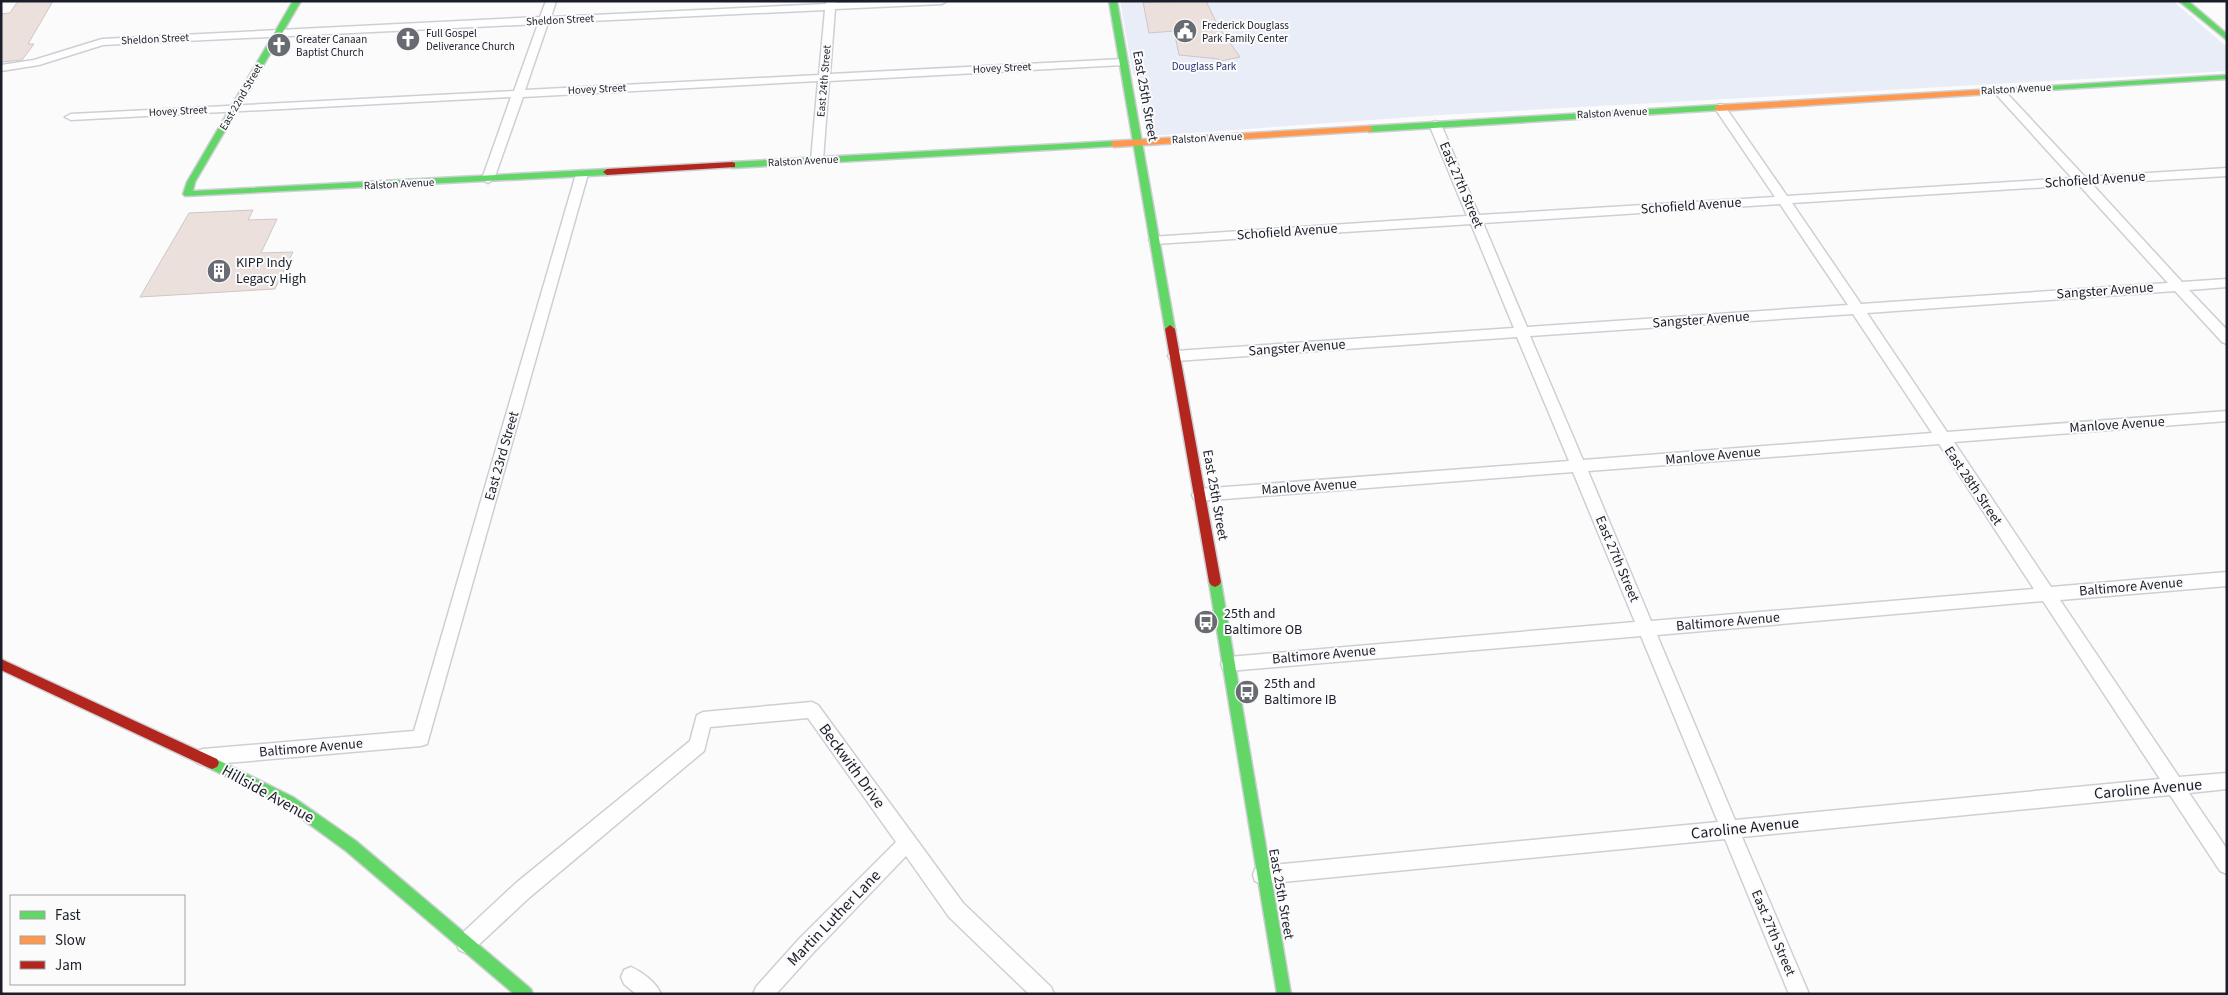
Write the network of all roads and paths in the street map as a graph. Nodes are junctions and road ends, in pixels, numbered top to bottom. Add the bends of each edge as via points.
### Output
1 (297, 1) edge
2 (550, 1) edge
3 (942, 1) edge
4 (1114, 1) edge
5 (2183, 1) edge
6 (831, 4) edge
7 (544, 21) junction
8 (278, 33) junction
9 (2227, 38) edge
10 (1123, 62) junction
11 (1, 68) edge
12 (824, 77) junction
13 (2227, 77) edge
14 (1998, 90) junction
15 (518, 94) junction
16 (235, 107) junction
17 (1720, 107) junction
18 (71, 117) dead end
19 (1435, 124) junction
20 (1138, 142) junction
21 (817, 160) junction
22 (2227, 172) edge
23 (582, 174) junction
24 (488, 179) junction
25 (2081, 181) junction
26 (188, 194) joint
27 (1784, 200) junction
28 (1475, 220) junction
29 (1155, 240) junction
30 (2227, 283) edge
31 (2178, 286) junction
32 (1857, 309) junction
33 (1522, 332) junction
34 (2227, 339) edge
35 (1175, 356) junction
36 (2227, 416) edge
37 (1942, 438) junction
38 (1578, 466) junction
39 (1200, 495) junction
40 (2227, 579) edge
41 (2046, 594) junction
42 (1647, 628) junction
43 (1, 664) edge
44 (1229, 664) junction
45 (422, 738) joint
46 (201, 757) junction
47 (2227, 781) edge
48 (2174, 786) junction
49 (1729, 829) junction
50 (907, 843) junction
51 (2227, 865) edge
52 (1262, 875) junction
53 (466, 943) junction
54 (630, 977) dead end
55 (526, 994) edge
56 (651, 994) edge
57 (764, 994) edge
58 (1044, 994) edge
59 (1284, 994) edge
60 (1799, 994) edge

1 - 8 street, East 22nd Street
2 - 7 street
3 - 6 street, Sheldon Street
4 - 10 street, East 25th Street
5 - 9 street
6 - 7 street, Sheldon Street
6 - 12 street, East 24th Street
7 - 8 street, Sheldon Street
7 - 15 street
8 - 11 street, Sheldon Street via 102,42 35,63
8 - 16 street, East 22nd Street
10 - 12 street, Hovey Street
10 - 20 street, East 25th Street
12 - 15 street, Hovey Street
12 - 21 street, East 24th Street
13 - 14 street, Ralston Avenue
14 - 17 street, Ralston Avenue
14 - 25 street
15 - 16 street, Hovey Street
15 - 24 street
16 - 18 street, Hovey Street
16 - 26 street, East 22nd Street via 191,182
17 - 19 street, Ralston Avenue
17 - 27 street, East 28th Street
19 - 20 street, Ralston Avenue
19 - 28 street, East 27th Street
20 - 21 street, Ralston Avenue
20 - 29 street, East 25th Street
21 - 23 street, Ralston Avenue
22 - 25 street, Schofield Avenue
23 - 24 street, Ralston Avenue
23 - 45 street, East 23rd Street
24 - 26 street, Ralston Avenue
25 - 27 street, Schofield Avenue
25 - 31 street
27 - 28 street, Schofield Avenue
27 - 32 street, East 28th Street
28 - 29 street, Schofield Avenue
28 - 33 street, East 27th Street
29 - 35 street, East 25th Street
30 - 31 street, Sangster Avenue
31 - 32 street, Sangster Avenue
31 - 34 street
32 - 33 street, Sangster Avenue
32 - 37 street, East 28th Street
33 - 35 street, Sangster Avenue
33 - 38 street, East 27th Street
35 - 39 street, East 25th Street
36 - 37 street, Manlove Avenue
37 - 38 street, Manlove Avenue
37 - 41 street, East 28th Street
38 - 39 street, Manlove Avenue
38 - 42 street, East 27th Street
39 - 44 street, East 25th Street
40 - 41 street, Baltimore Avenue
41 - 42 street, Baltimore Avenue
41 - 48 street, East 28th Street
42 - 44 street, Baltimore Avenue
42 - 49 street, East 27th Street
43 - 46 street, Hillside Avenue
44 - 52 street, East 25th Street
45 - 46 street, Baltimore Avenue
46 - 53 street, Hillside Avenue via 266,788 301,810 358,852
47 - 48 street, Caroline Avenue
48 - 49 street, Caroline Avenue
48 - 51 street, East 28th Street
49 - 52 street, Caroline Avenue
49 - 60 street, East 27th Street
50 - 53 street, Beckwith Drive via 812,710 703,720 698,745 523,890
50 - 57 street, Martin Luther Lane via 806,946
50 - 58 street, Beckwith Drive via 956,910
52 - 59 street, East 25th Street
53 - 55 street, Hillside Avenue
54 - 56 street

